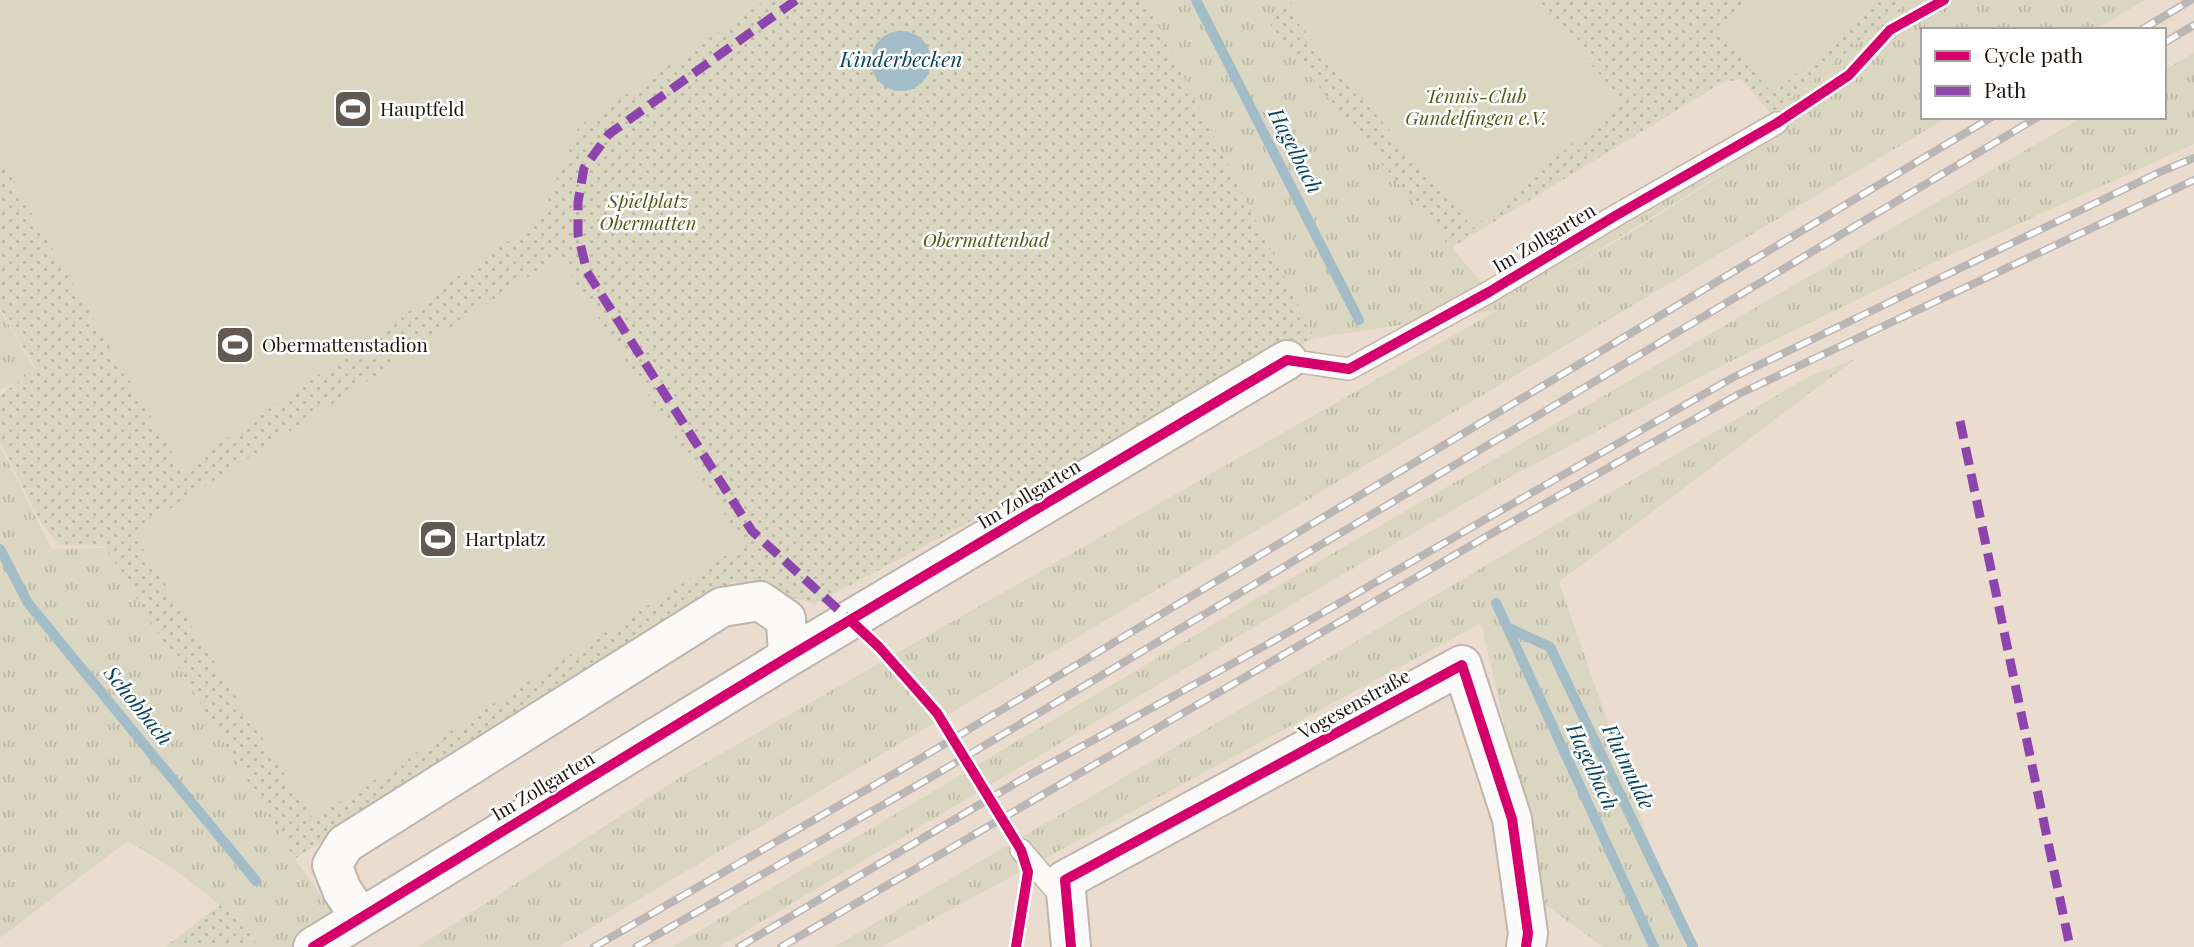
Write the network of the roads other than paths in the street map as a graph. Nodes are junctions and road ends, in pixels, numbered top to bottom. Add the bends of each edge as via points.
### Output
1 (1777, 123) dead end
2 (1287, 360) joint
3 (788, 657) junction
4 (1021, 850) dead end
5 (1067, 903) junction
6 (360, 918) junction
7 (313, 947) edge
8 (1071, 947) edge
9 (1526, 947) edge

1 - 2 lane, Im Zollgarten via 1349,369
2 - 3 street, Im Zollgarten
3 - 6 street, Im Zollgarten
3 - 6 street via 786,619 760,601 722,607 345,844 332,865
4 - 5 lane
5 - 8 street, Vogesenstraße
5 - 9 street, Vogesenstraße via 1065,880 1462,665 1512,819 1528,933
6 - 7 street, Im Zollgarten

